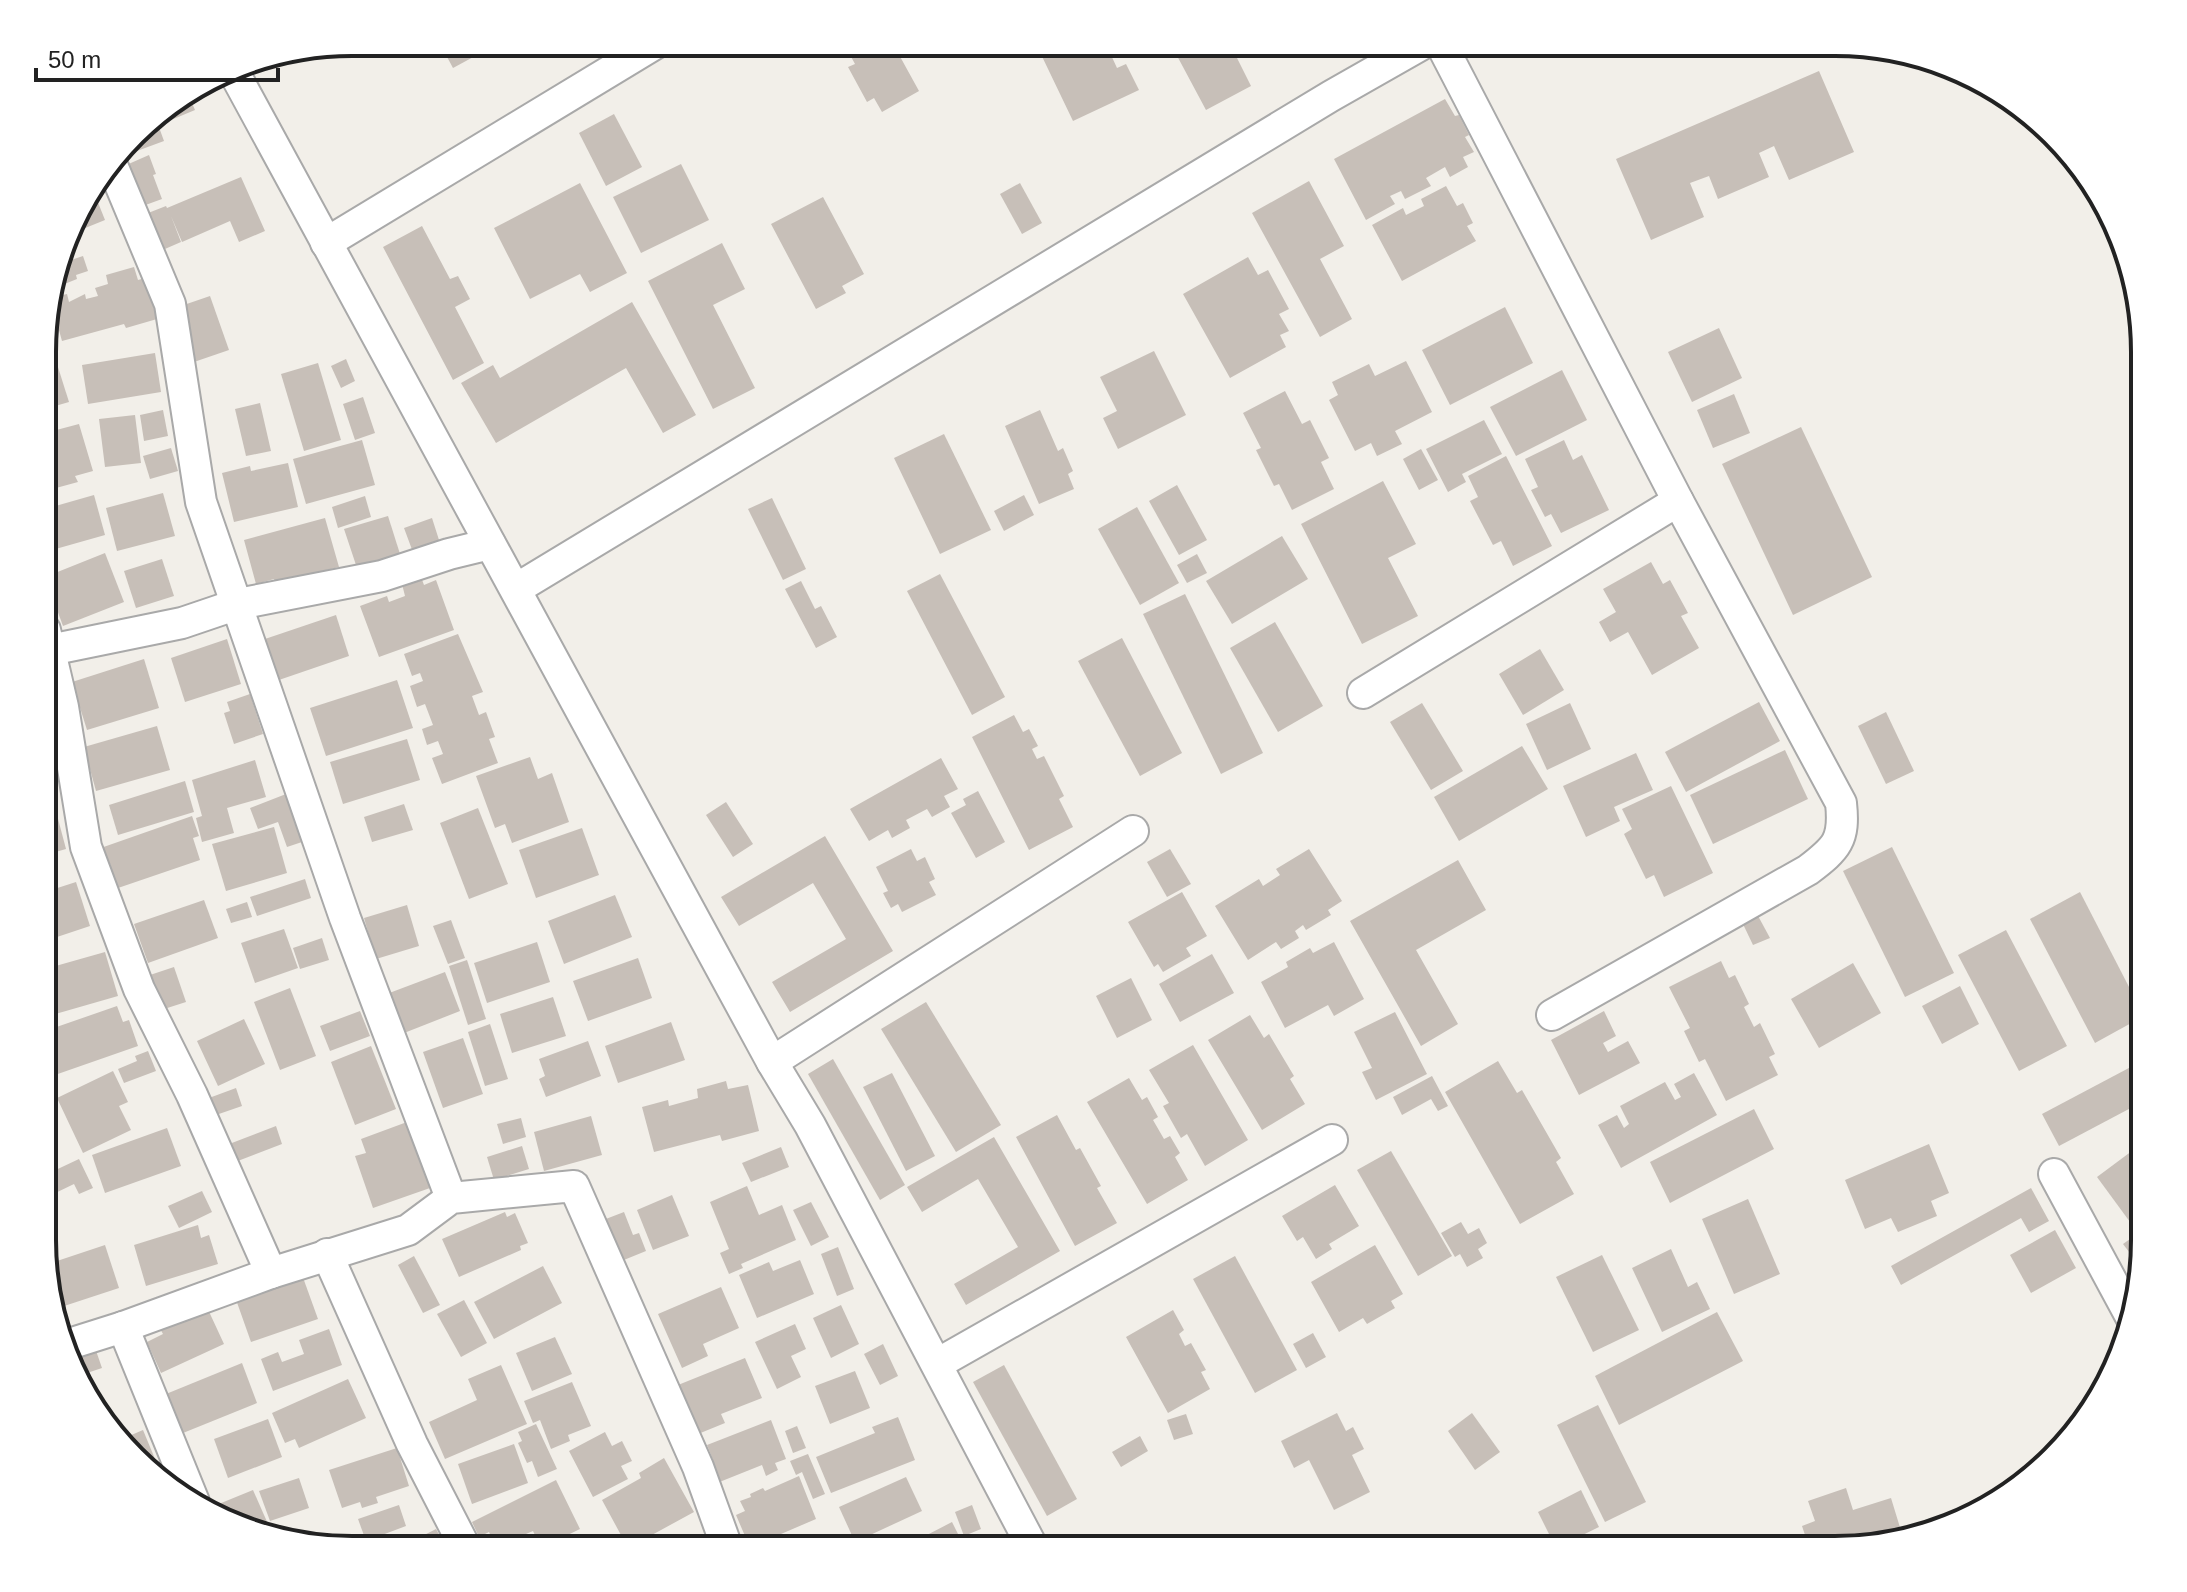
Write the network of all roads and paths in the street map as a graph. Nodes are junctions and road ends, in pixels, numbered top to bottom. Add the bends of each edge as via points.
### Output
1 (635, 56) edge
2 (1401, 56) edge
3 (1447, 56) edge
4 (238, 80) edge
5 (116, 174) edge
6 (326, 243) junction
7 (1678, 501) junction
8 (490, 544) junction
9 (516, 589) junction
10 (238, 604) junction
11 (56, 642) edge
12 (56, 681) edge
13 (1363, 693) dead end
14 (1133, 831) dead end
15 (1552, 1015) dead end
16 (772, 1062) junction
17 (1332, 1140) dead end
18 (2054, 1174) dead end
19 (451, 1198) junction
20 (327, 1254) junction
21 (271, 1273) junction
22 (2124, 1304) edge
23 (123, 1327) junction
24 (75, 1342) edge
25 (937, 1364) junction
26 (187, 1486) edge
27 (459, 1536) edge
28 (723, 1536) edge
29 (1027, 1536) edge

1 - 6 street
2 - 9 street
3 - 7 street
4 - 6 street
5 - 10 street via 170,304 201,502
6 - 8 street
7 - 13 street
7 - 15 street via 1841,803 1844,827 1834,851 1808,870
8 - 9 street
8 - 10 street via 382,576
9 - 16 street
10 - 11 street via 182,623
10 - 19 street via 345,918
12 - 21 street via 86,847 139,989
14 - 16 street
16 - 25 street
17 - 25 street
18 - 22 street
19 - 20 street via 408,1230
19 - 28 street via 574,1186 698,1467
20 - 21 street
20 - 27 street
21 - 23 street
23 - 24 street
23 - 26 street
25 - 29 street

